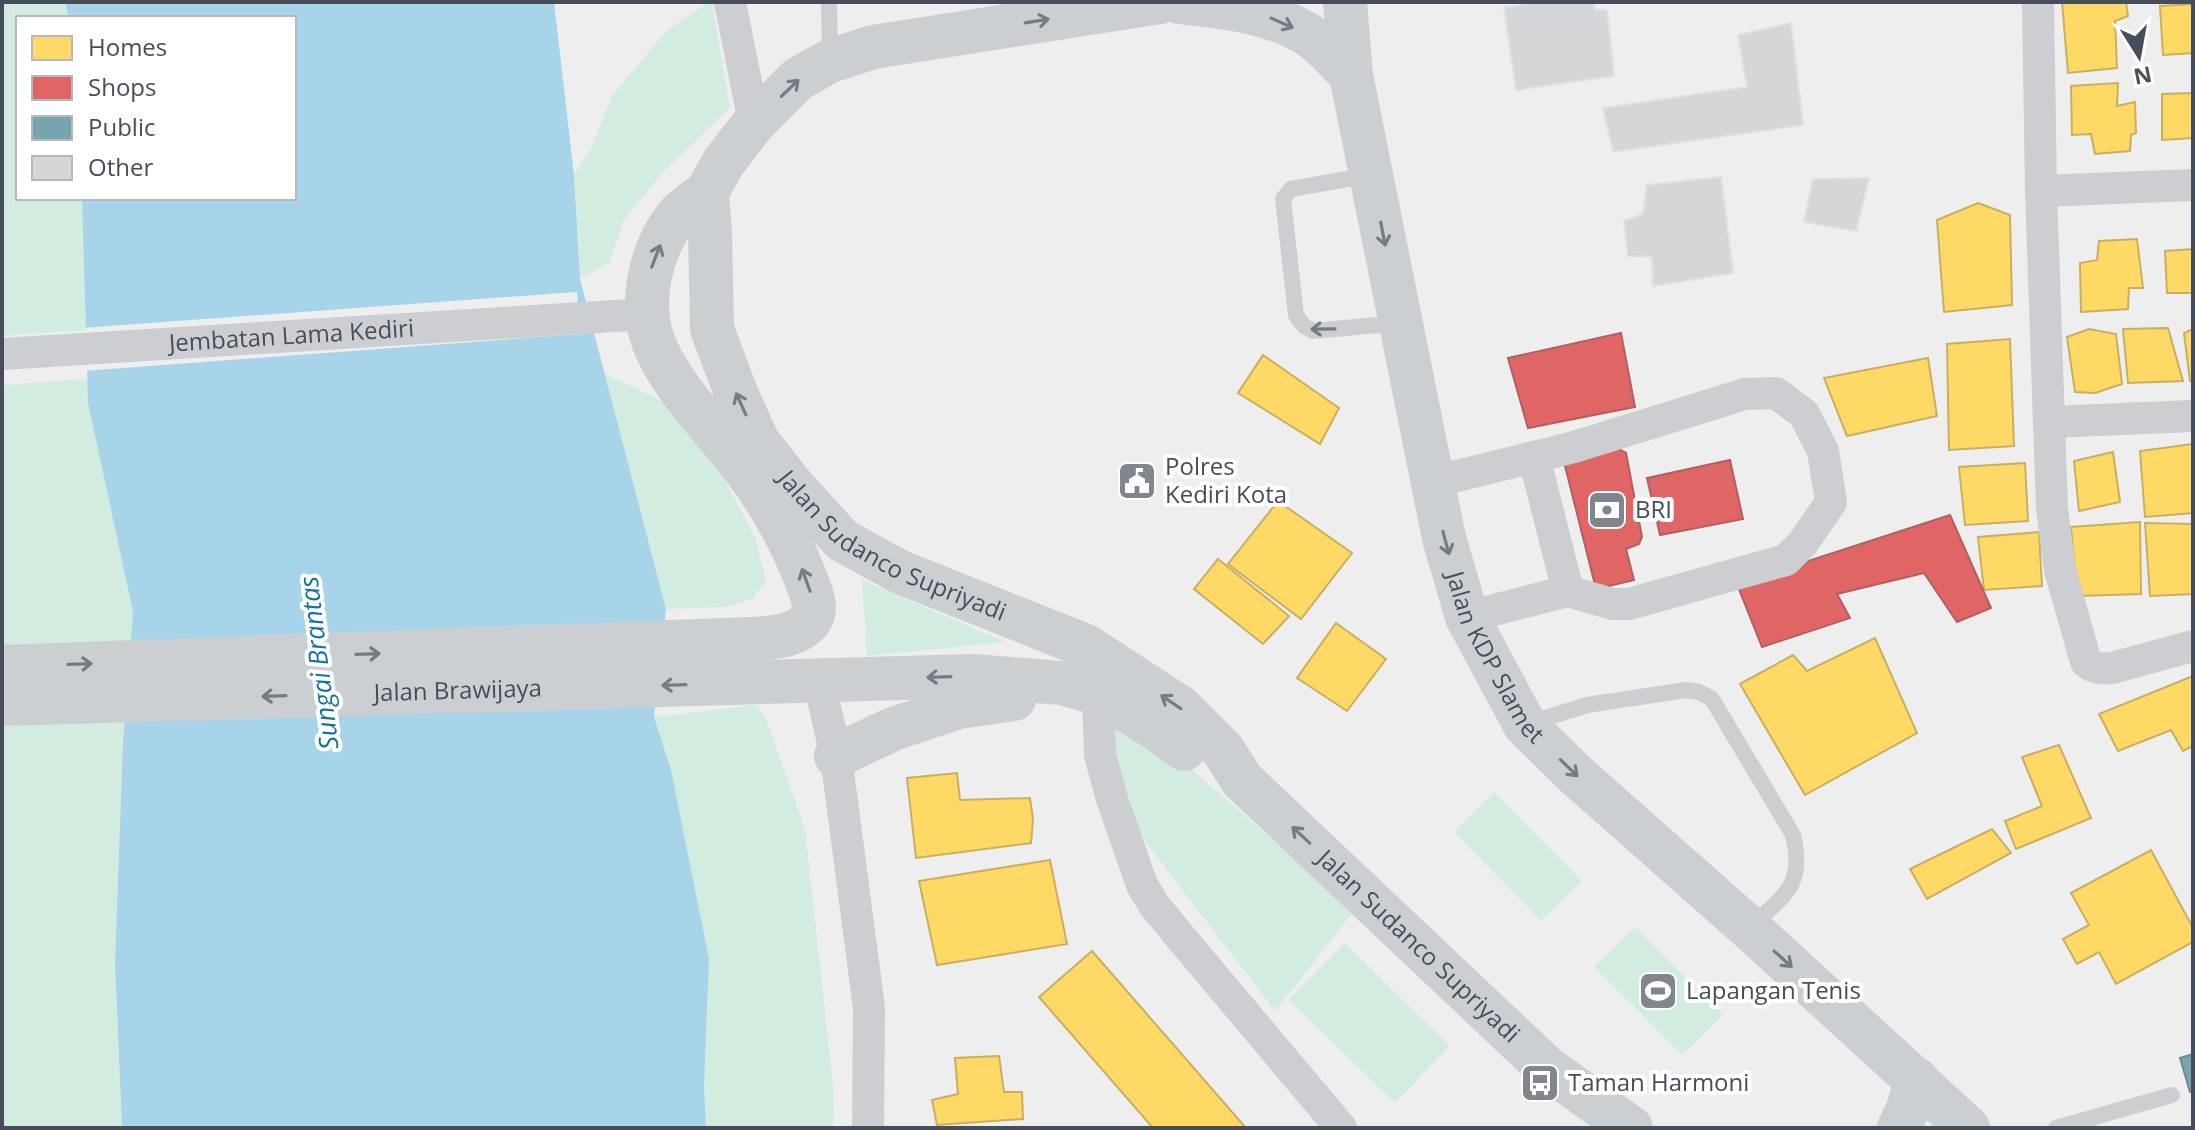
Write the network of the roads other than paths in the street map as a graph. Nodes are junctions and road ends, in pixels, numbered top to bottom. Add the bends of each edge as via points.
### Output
1 (730, 2) edge
2 (829, 2) edge
3 (1160, 2) edge
4 (1179, 2) edge
5 (1345, 2) edge
6 (2038, 2) edge
7 (830, 61) junction
8 (1351, 75) junction
9 (754, 123) junction
10 (1372, 175) junction
11 (2193, 185) edge
12 (2041, 191) junction
13 (707, 192) junction
14 (647, 314) junction
15 (1401, 323) junction
16 (2, 354) edge
17 (2193, 416) edge
18 (2049, 422) junction
19 (1534, 457) junction
20 (1433, 482) junction
21 (1568, 591) junction
22 (1467, 617) junction
23 (2193, 646) edge
24 (2, 667) edge
25 (819, 681) junction
26 (1080, 688) junction
27 (2, 704) edge
28 (1525, 725) junction
29 (836, 756) junction
30 (1242, 780) junction
31 (1748, 927) junction
32 (1916, 1079) junction
33 (2172, 1095) dead end
34 (868, 1128) edge
35 (1341, 1128) edge
36 (1631, 1128) edge
37 (1899, 1128) edge
38 (1968, 1128) edge
39 (2056, 1128) edge

1 - 9 street
2 - 7 lane
7 -> 3 main road via 873,47
4 -> 8 main road via 1272,18 1312,37
5 - 8 main road, Jalan KDP Slamet
6 - 12 street
9 -> 7 main road via 798,79
8 - 10 main road, Jalan KDP Slamet
9 - 13 main road
10 -> 15 main road, Jalan KDP Slamet
15 -> 10 lane via 1313,331 1296,315 1283,199 1291,189
11 - 12 street
12 - 18 street
14 -> 13 main road via 650,270 661,242 679,213
30 -> 13 main road, Jalan Sudanco Supriyadi via 1223,750 1181,708 1086,646 900,572 842,540 758,442 736,393 712,329
14 - 16 street, Jembatan Lama Kediri
24 -> 14 main road, Jalan Brawijaya via 751,639 800,628 812,617 814,603 794,547 769,502 676,384 654,342
15 - 20 main road, Jalan KDP Slamet
17 - 18 street
18 - 23 street via 2060,570 2086,662 2112,668
19 - 20 street
19 - 21 street
19 - 21 street via 1745,394 1776,393 1804,414 1823,451 1831,502 1786,560 1629,604
20 -> 22 main road, Jalan KDP Slamet
21 - 22 street
22 - 28 main road, Jalan KDP Slamet
26 -> 25 main road, Jalan Brawijaya via 973,676
25 -> 27 main road, Jalan Brawijaya
25 - 29 street
26 - 29 main road via 959,707
26 - 30 main road via 1152,726 1208,766
26 - 35 street via 1142,885
28 -> 31 main road, Jalan KDP Slamet
28 - 31 lane via 1587,705 1686,690 1712,699 1793,835 1798,857 1796,877 1780,900
29 - 34 street via 869,1008
36 -> 30 main road, Jalan Sudanco Supriyadi via 1547,1068
31 -> 32 main road, Jalan KDP Slamet
32 - 37 main road
32 - 38 main road, Jalan KDP Slamet
33 - 39 lane

